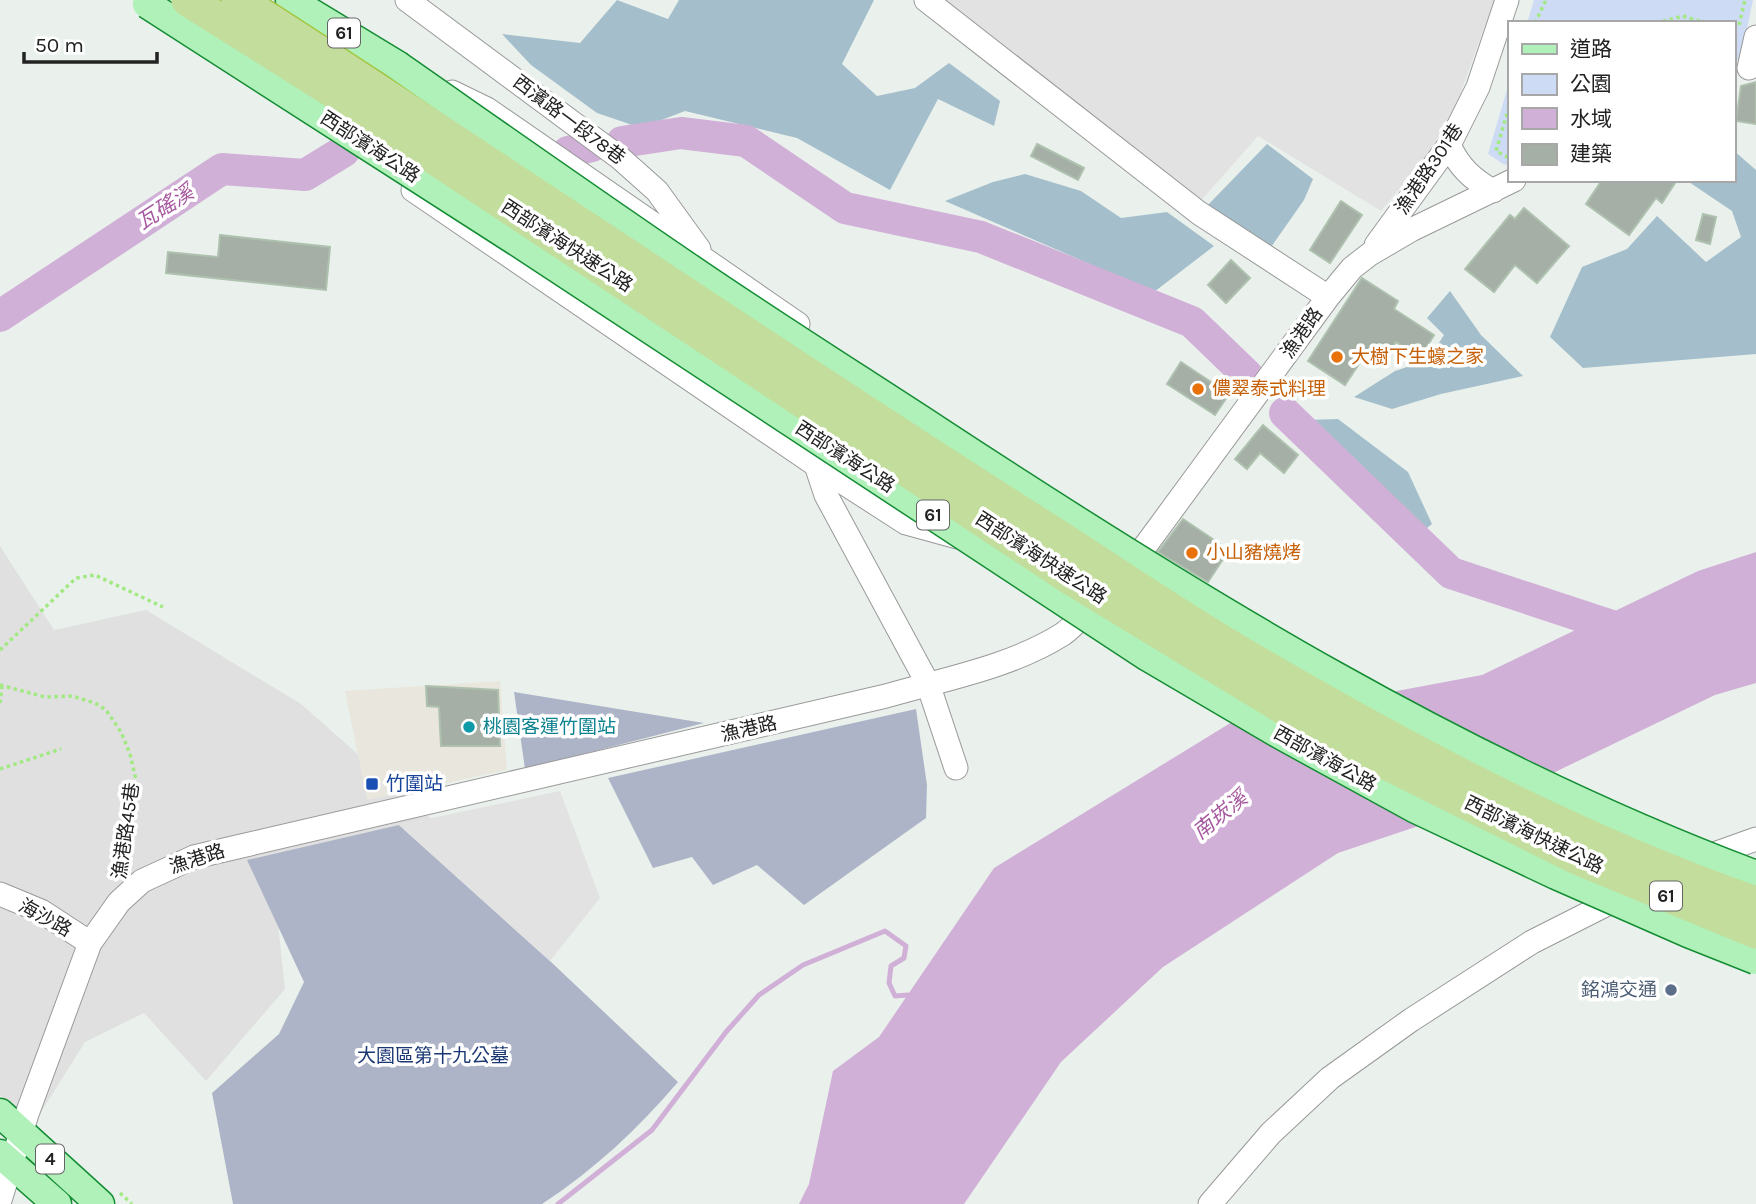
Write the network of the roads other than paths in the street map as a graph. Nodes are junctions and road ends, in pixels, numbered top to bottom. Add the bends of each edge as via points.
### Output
1 (188, 0) edge
2 (238, 0) edge
3 (290, 0) edge
4 (407, 0) edge
5 (926, 0) edge
6 (1507, 0) edge
7 (144, 2) edge
8 (1756, 37) edge
9 (397, 65) junction
10 (1746, 70) edge
11 (1449, 145) junction
12 (1510, 182) edge
13 (1493, 191) junction
14 (1370, 254) junction
15 (709, 262) junction
16 (1328, 297) junction
17 (816, 465) junction
18 (1123, 570) junction
19 (1091, 605) junction
20 (928, 684) junction
21 (956, 768) dead end
22 (1756, 839) edge
23 (1756, 875) edge
24 (0, 894) edge
25 (1756, 903) edge
26 (1756, 932) edge
27 (90, 943) junction
28 (1756, 960) edge
29 (0, 1113) edge
30 (22, 1133) junction
31 (6, 1159) edge
32 (0, 1200) edge
33 (57, 1204) edge
34 (100, 1204) edge
35 (1210, 1204) edge

1 - 26 highway, 西部濱海快速公路 / 61, bridge via 1073,580 1323,732 1577,858
2 - 25 highway, 西部濱海快速公路 / 61, bridge via 920,448 1257,662 1416,751 1585,835
3 - 9 main road, 61
4 - 15 street, 西濱路一段78巷 via 620,158 657,191
5 - 16 street via 1199,213
6 - 11 street, 漁港路301巷 via 1478,87
7 - 17 street via 194,42
7 - 28 main road, 西部濱海公路 / 61, bridge via 1148,657 1426,813
8 - 10 street
9 - 15 street via 487,109
9 - 23 main road, 61, bridge via 687,267 1189,592 1500,763 1669,842
11 - 13 street via 1457,163
11 - 14 street, 漁港路301巷
12 - 13 street, 漁港路
13 - 14 street, 漁港路
14 - 16 street, 漁港路
15 - 18 street via 932,418 1023,508
16 - 18 street, 漁港路
17 - 19 street via 906,523 1000,550
17 - 20 street via 826,495
18 - 19 street, 漁港路
19 - 20 street, 漁港路 via 1065,633 1021,656
20 - 21 street
20 - 27 street, 漁港路 via 194,857 142,881 119,902
22 - 35 street via 1688,864 1532,942 1411,1020 1320,1087 1270,1133
24 - 27 street, 海沙路 via 41,911
27 - 30 street, 漁港路
29 - 30 main road, 4
30 - 31 street, 漁港路
30 - 34 main road, 4
31 - 32 street, 漁港路
31 - 33 main road, 4

